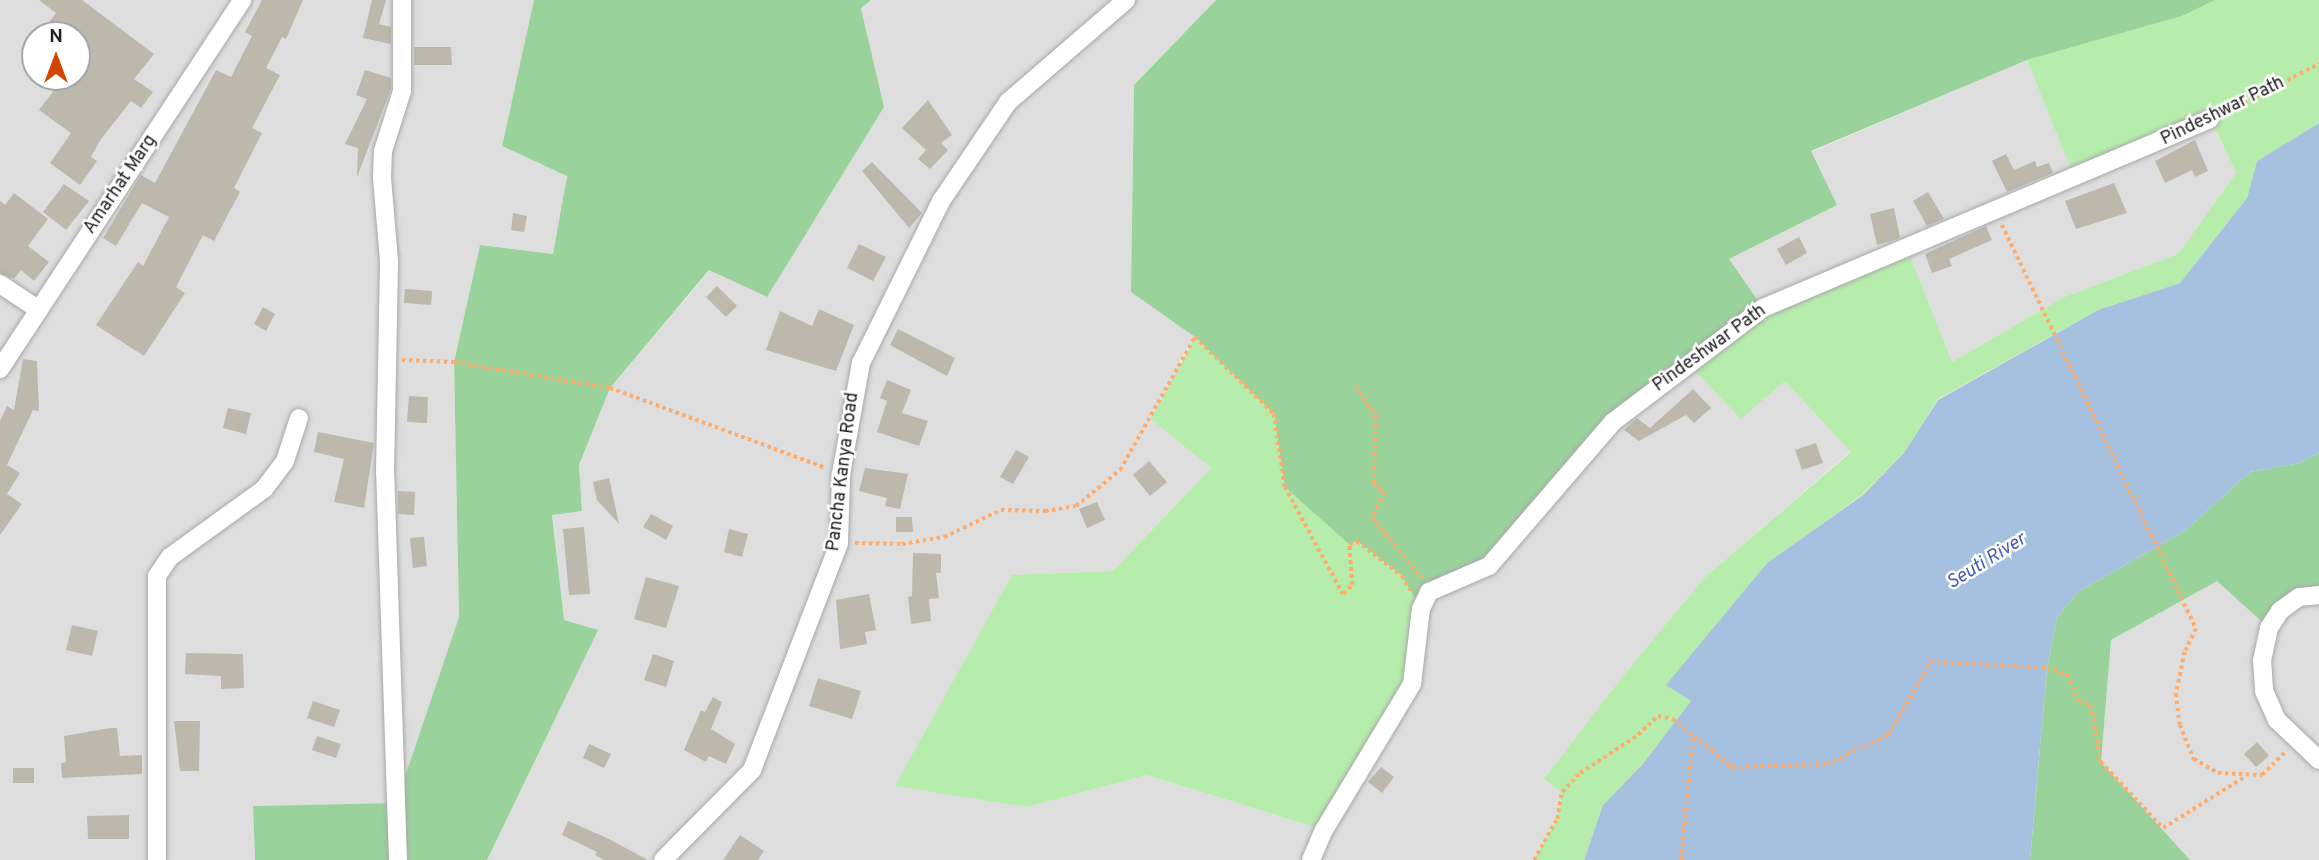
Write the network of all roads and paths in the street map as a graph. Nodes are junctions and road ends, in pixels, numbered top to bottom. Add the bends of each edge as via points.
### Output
1 (242, 0) edge
2 (402, 0) edge
3 (1126, 0) edge
4 (2319, 64) edge
5 (2210, 120) joint
6 (1995, 210) junction
7 (0, 284) edge
8 (38, 310) junction
9 (387, 360) junction
10 (0, 369) edge
11 (1356, 386) dead end
12 (299, 418) dead end
13 (841, 474) junction
14 (839, 543) junction
15 (1429, 592) junction
16 (2319, 595) edge
17 (1421, 609) junction
18 (1693, 735) junction
19 (2299, 737) junction
20 (2319, 760) edge
21 (2246, 776) junction
22 (674, 857) edge
23 (157, 860) edge
24 (398, 860) edge
25 (1311, 860) edge
26 (1534, 860) edge
27 (1681, 860) edge

1 - 8 street, Amarhat Marg
2 - 9 street via 402,91 382,165 389,261
3 - 13 street, Pancha Kanya Road via 1008,102 941,201 861,363
4 - 5 path, Pindeshwar Path
5 - 6 street, Pindeshwar Path
6 - 15 street, Pindeshwar Path via 1763,308 1613,422 1489,566
6 - 21 path via 2196,629 2185,652 2176,694 2180,725 2194,759 2218,774
7 - 8 street
8 - 10 street, Amarhat Marg
9 - 13 path via 454,362 610,388
9 - 24 street via 384,473
11 - 15 path via 1376,417 1374,483 1385,493 1372,517 1390,544 1418,570
12 - 23 street via 285,461 264,489 170,557 157,576
13 - 14 street, Pancha Kanya Road
14 - 17 path via 901,544 943,537 1001,510 1045,512 1076,506 1120,470 1195,337 1274,414 1285,487 1343,594 1352,585 1349,544 1357,541 1402,576
14 - 22 street, Pancha Kanya Road via 752,769
15 - 17 street
16 - 19 street via 2299,597 2280,611 2269,628 2262,660 2264,691 2277,720
17 - 25 street via 1412,684 1324,830
18 - 21 path via 1732,767 1828,764 1888,735 1930,662 2048,668 2067,674 2079,702 2091,705 2101,762 2163,828
18 - 26 path via 1673,719 1658,716 1638,735 1580,773 1562,792 1552,832
18 - 27 path
19 - 20 street
19 - 21 path via 2262,775

